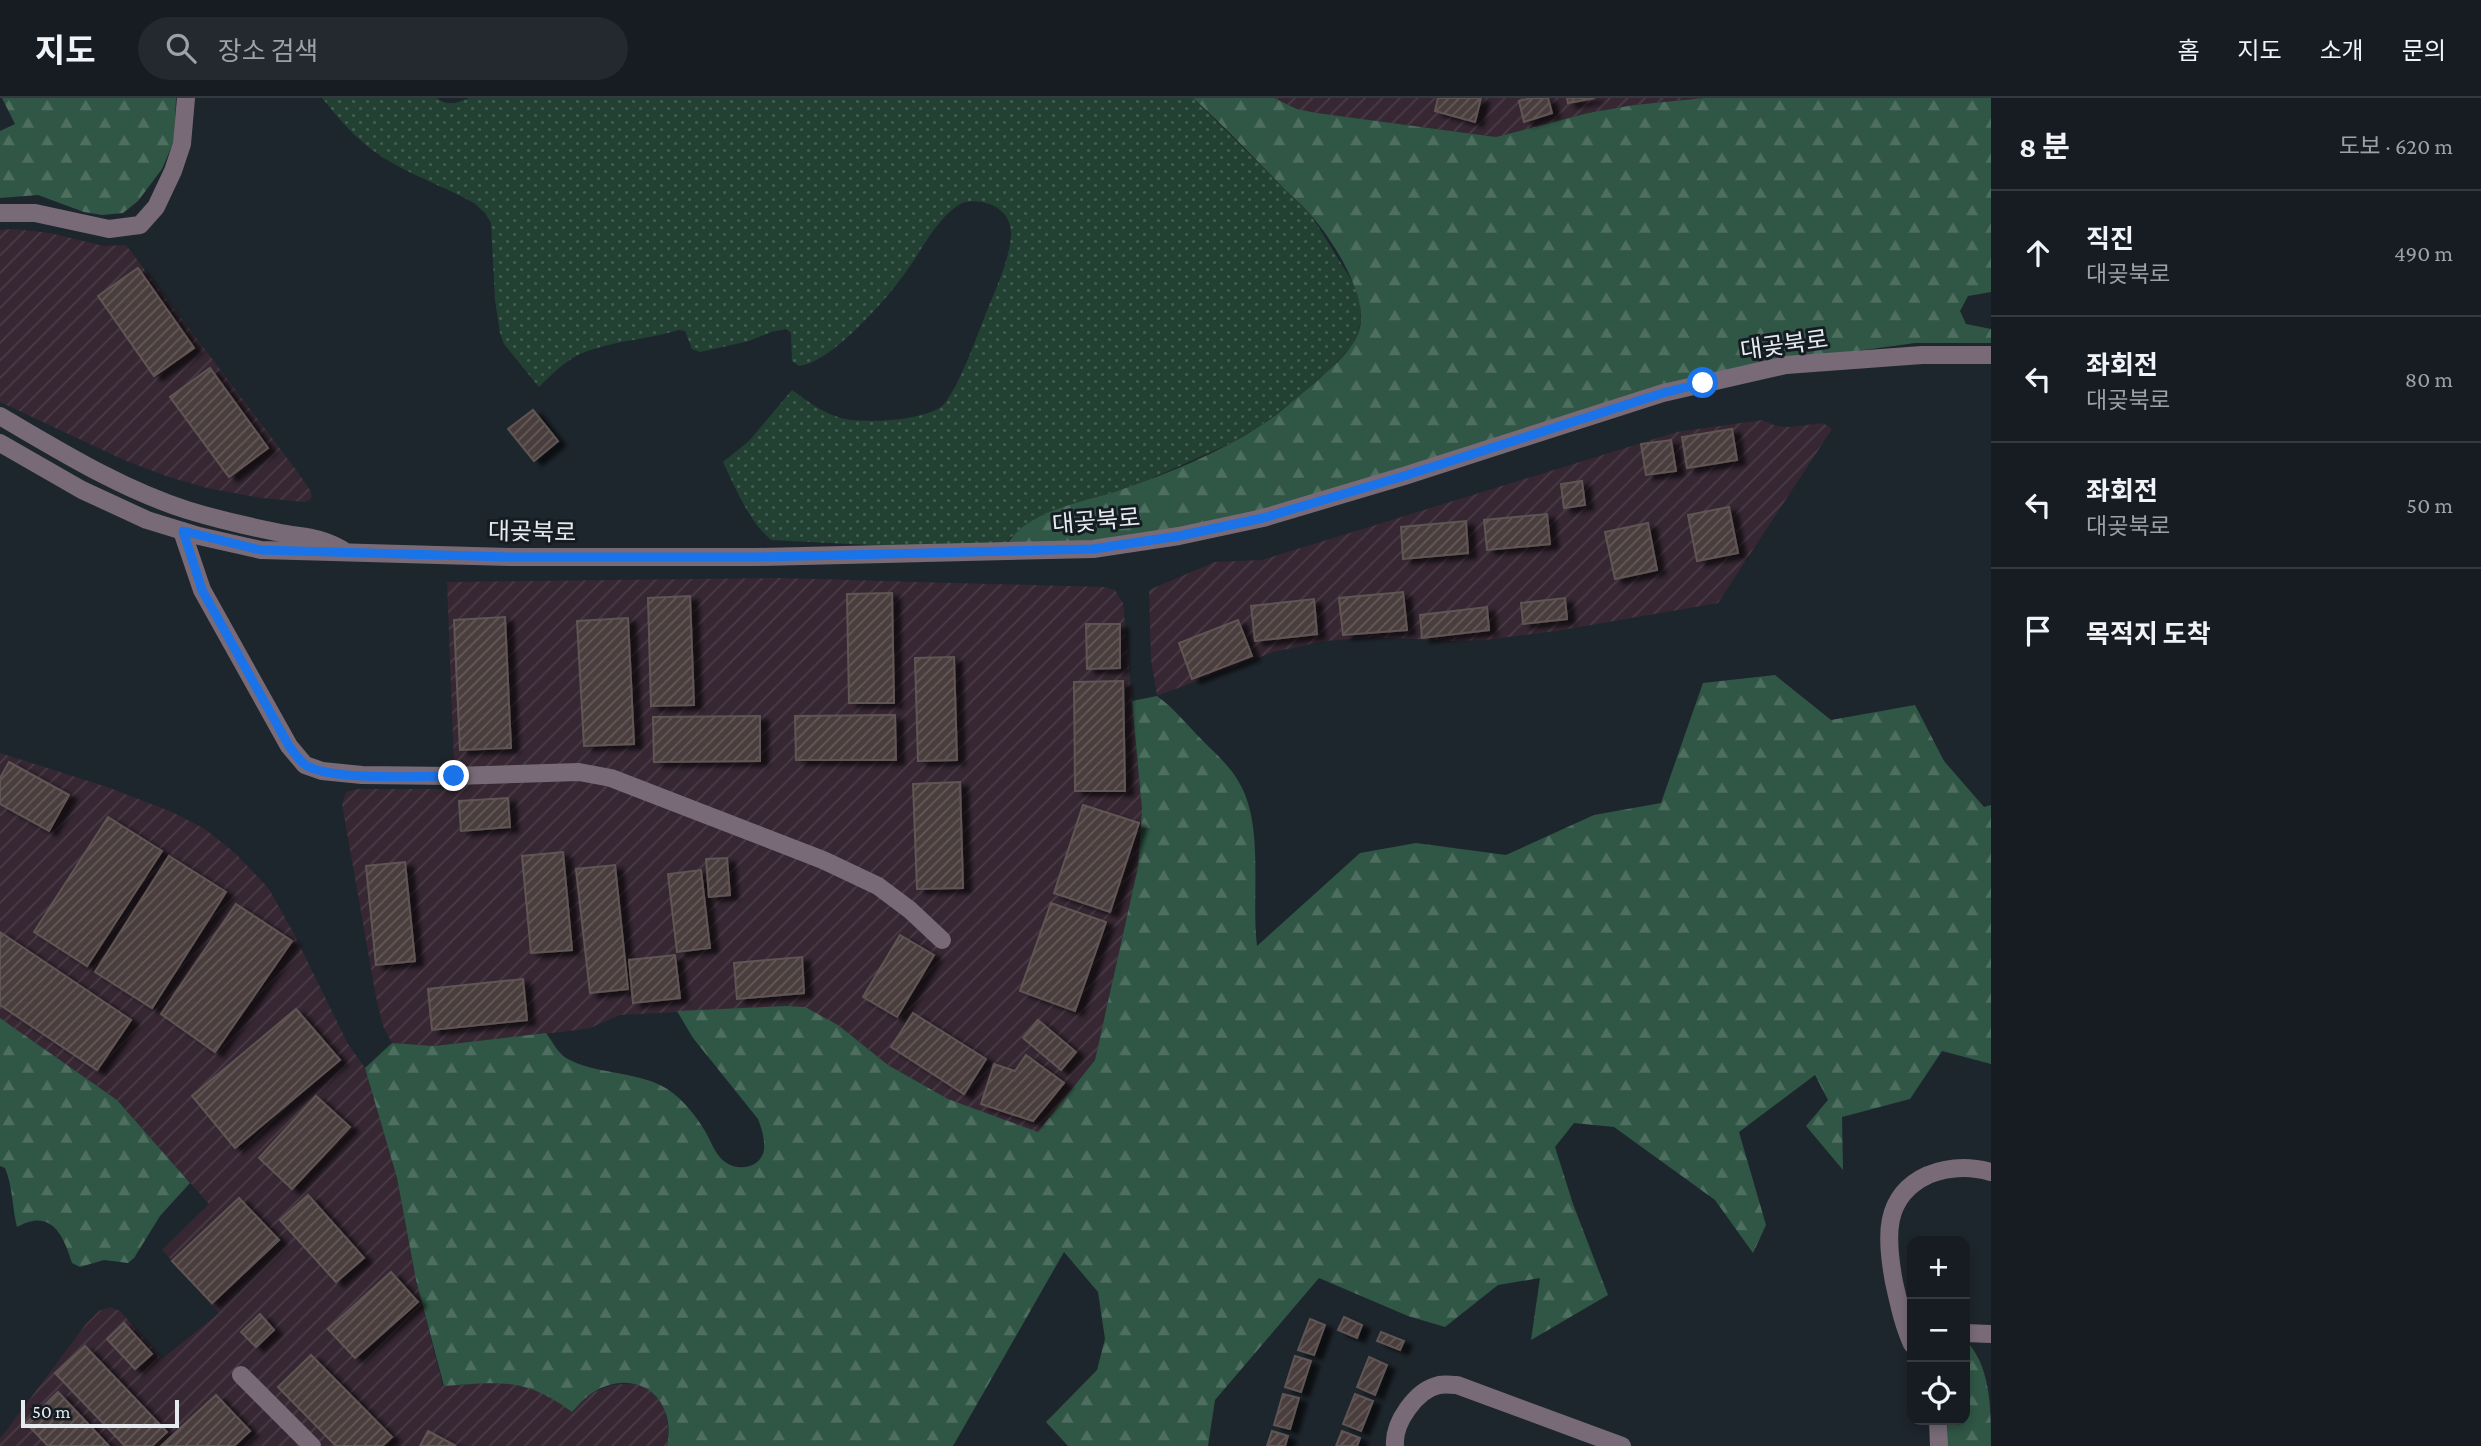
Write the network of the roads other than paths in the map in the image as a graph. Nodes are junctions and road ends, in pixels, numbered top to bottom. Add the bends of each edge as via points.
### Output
1 (186, 98) edge
2 (0, 213) edge
3 (1991, 355) edge
4 (0, 416) edge
5 (0, 443) edge
6 (183, 531) junction
7 (346, 552) junction
8 (942, 940) dead end
9 (1991, 1172) edge
10 (1907, 1330) edge
11 (1970, 1333) edge
12 (1991, 1334) edge
13 (242, 1375) dead end
14 (1938, 1425) edge
15 (312, 1446) edge
16 (1395, 1446) edge
17 (1622, 1446) edge
18 (1939, 1446) edge

1 - 2 street via 182,144 173,171 156,207 140,225 109,229 35,213
3 - 7 street, 대곶북로 via 1786,365 1715,380 1263,518 1093,549 757,557
4 - 7 street via 120,483 166,502 247,526 322,539
5 - 6 street, 대곶북로 via 82,490
6 - 7 street, 대곶북로 via 261,550
6 - 8 street via 202,590 304,765 362,775 579,772 611,778 878,886
9 - 10 street via 1975,1167 1939,1171 1913,1182 1898,1199 1888,1227 1890,1259
11 - 12 street
13 - 15 street
14 - 18 street
16 - 17 street via 1400,1421 1413,1401 1437,1385 1457,1385

